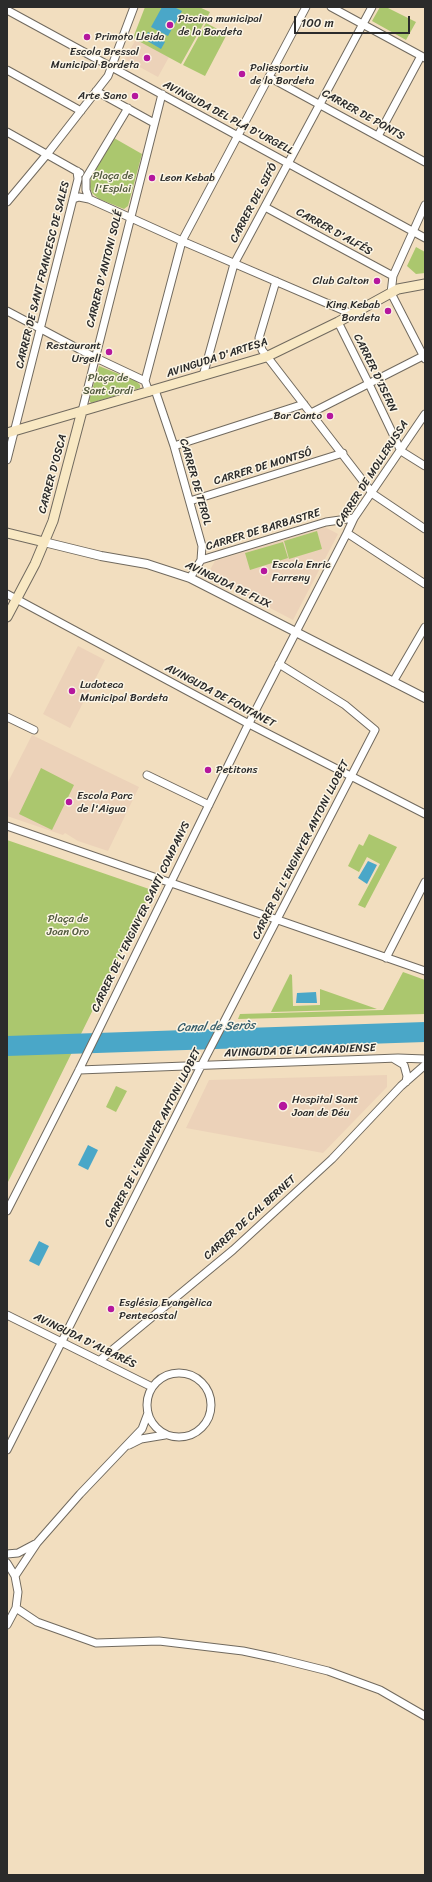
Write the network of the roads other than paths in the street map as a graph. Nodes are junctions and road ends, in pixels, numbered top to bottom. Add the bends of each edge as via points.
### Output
1 (134, 7) edge
2 (306, 7) edge
3 (331, 7) edge
4 (372, 7) edge
5 (9, 11) edge
6 (362, 24) junction
7 (423, 57) edge
8 (112, 66) junction
9 (7, 70) edge
10 (269, 77) junction
11 (96, 91) junction
12 (162, 94) junction
13 (320, 104) junction
14 (128, 108) junction
15 (81, 111) junction
16 (154, 123) junction
17 (7, 132) edge
18 (238, 135) junction
19 (378, 136) junction
20 (48, 154) junction
21 (288, 162) junction
22 (425, 162) edge
23 (77, 171) junction
24 (86, 178) junction
25 (73, 199) junction
26 (89, 199) junction
27 (7, 202) edge
28 (425, 205) edge
29 (266, 207) junction
30 (130, 218) junction
31 (413, 231) junction
32 (425, 238) edge
33 (182, 241) junction
34 (234, 264) junction
35 (393, 276) junction
36 (276, 281) junction
37 (425, 284) edge
38 (391, 293) junction
39 (7, 311) edge
40 (352, 314) junction
41 (338, 322) junction
42 (41, 329) junction
43 (424, 356) edge
44 (94, 357) junction
45 (266, 357) junction
46 (203, 376) junction
47 (145, 381) junction
48 (369, 384) junction
49 (152, 391) junction
50 (304, 404) junction
51 (82, 411) junction
52 (311, 413) junction
53 (425, 414) edge
54 (11, 432) edge
55 (174, 446) junction
56 (400, 450) junction
57 (343, 453) junction
58 (7, 460) edge
59 (425, 466) edge
60 (373, 494) junction
61 (190, 501) junction
62 (354, 518) junction
63 (425, 529) edge
64 (7, 533) edge
65 (346, 533) junction
66 (44, 542) junction
67 (201, 560) junction
68 (190, 578) junction
69 (425, 584) edge
70 (7, 594) edge
71 (16, 599) junction
72 (7, 617) edge
73 (425, 627) edge
74 (295, 632) junction
75 (279, 664) junction
76 (393, 682) junction
77 (425, 698) edge
78 (7, 717) edge
79 (249, 724) junction
80 (34, 730) dead end
81 (147, 775) dead end
82 (351, 776) junction
83 (209, 805) junction
84 (425, 814) edge
85 (7, 826) edge
86 (425, 882) edge
87 (170, 883) junction
88 (279, 919) junction
89 (386, 958) junction
90 (425, 971) edge
91 (392, 1059) junction
92 (425, 1059) edge
93 (425, 1065) edge
94 (202, 1066) junction
95 (79, 1070) junction
96 (406, 1082) junction
97 (7, 1211) edge
98 (7, 1315) edge
99 (62, 1342) junction
100 (99, 1361) junction
101 (152, 1387) junction
102 (148, 1413) junction
103 (166, 1435) junction
104 (127, 1446) junction
105 (7, 1450) edge
106 (37, 1543) junction
107 (7, 1554) edge
108 (7, 1563) edge
109 (15, 1576) junction
110 (16, 1608) junction
111 (7, 1625) edge
112 (425, 1716) edge

1 - 8 street
2 - 10 street
3 - 6 street
4 - 6 street, CARRER DEL SIFÓ
5 - 8 street, AVINGUDA DEL PLA D'URGELL
6 - 7 street
6 - 13 street, CARRER DEL SIFÓ
7 - 19 street
8 - 11 street via 108,76
8 - 12 street, AVINGUDA DEL PLA D'URGELL
9 - 15 street
10 - 13 street, CARRER DE PONTS
10 - 18 street
11 - 14 street
11 - 15 street
12 - 16 street, CARRER D'ANTONI SOLÉ
12 - 18 street, AVINGUDA DEL PLA D'URGELL
13 - 19 street, CARRER DE PONTS
13 - 21 street, CARRER DEL SIFÓ
14 - 16 street
14 - 24 street, CARRER DE SANT FRANCESC DE SALES
15 - 20 street
16 - 30 street, CARRER D'ANTONI SOLÉ
17 - 20 street
18 - 21 street, AVINGUDA DEL PLA D'URGELL
18 - 33 street
19 - 22 street, CARRER DE PONTS
20 - 23 street
20 - 27 street
21 - 29 street, CARRER DEL SIFÓ
21 - 31 street, AVINGUDA DEL PLA D'URGELL
23 - 24 street
23 - 25 street, CARRER DE SANT FRANCESC DE SALES via 78,179
24 - 26 street
25 - 26 street
25 - 42 street, CARRER DE SANT FRANCESC DE SALES
26 - 30 street
28 - 31 street
29 - 34 street, CARRER DEL SIFÓ
29 - 35 street, CARRER D'ALFÉS
30 - 33 street
30 - 44 street, CARRER D'ANTONI SOLÉ
31 - 32 street, AVINGUDA DEL PLA D'URGELL
31 - 35 street
33 - 34 street
33 - 47 street
34 - 36 street
34 - 46 street, CARRER DEL SIFÓ
35 - 38 street
36 - 40 street
36 - 45 street via 259,338
37 - 38 main road, AVINGUDA D'ARTESA
38 - 40 main road, AVINGUDA D'ARTESA
38 - 43 street
39 - 42 street
40 - 41 main road, AVINGUDA D'ARTESA
41 - 45 main road, AVINGUDA D'ARTESA
41 - 48 street, CARRER D'ISERN
42 - 44 street
42 - 54 street, CARRER DE SANT FRANCESC DE SALES
43 - 48 street
44 - 47 street
44 - 51 street
45 - 46 main road, AVINGUDA D'ARTESA
45 - 50 street
46 - 49 main road, AVINGUDA D'ARTESA
47 - 49 street
48 - 52 street
48 - 56 street, CARRER D'ISERN
49 - 51 main road, AVINGUDA D'ARTESA
49 - 55 street, CARRER DE TEROL
50 - 52 street
50 - 55 street
51 - 54 main road, AVINGUDA D'ARTESA
51 - 66 main road, CARRER D'OSCA via 53,521
52 - 57 street
53 - 56 street, CARRER DE MOLLERUSSA
54 - 58 street, CARRER DE SANT FRANCESC DE SALES
55 - 61 street, CARRER DE TEROL
56 - 59 street
56 - 60 street, CARRER DE MOLLERUSSA
57 - 60 street
57 - 61 street, CARRER DE MONTSÓ
60 - 62 street, CARRER DE MOLLERUSSA
60 - 63 street
61 - 67 street, CARRER DE TEROL via 202,546
62 - 65 street, CARRER DE MOLLERUSSA
62 - 67 street, CARRER DE BARBASTRE via 326,522
64 - 66 main road, AVINGUDA DE FLIX
65 - 69 street
65 - 74 street, CARRER DE MOLLERUSSA
66 - 68 street, AVINGUDA DE FLIX via 147,564
66 - 71 main road, CARRER D'OSCA
67 - 68 street
68 - 74 street, AVINGUDA DE FLIX
70 - 71 street, AVINGUDA DE FONTANET
71 - 72 main road, CARRER D'OSCA
71 - 79 street, AVINGUDA DE FONTANET
73 - 76 street
74 - 75 street, CARRER DE L'ENGINYER SANTI COMPANYS
74 - 76 street, AVINGUDA DE FLIX
75 - 79 street, CARRER DE L'ENGINYER SANTI COMPANYS
75 - 82 street, CARRER DE L'ENGINYER ANTONI LLOBET via 338,701 375,730
76 - 77 street, AVINGUDA DE FLIX
78 - 80 street
79 - 82 street, AVINGUDA DE FONTANET
79 - 83 street, CARRER DE L'ENGINYER SANTI COMPANYS
81 - 83 street
82 - 84 street, AVINGUDA DE FONTANET
82 - 88 street, CARRER DE L'ENGINYER ANTONI LLOBET
83 - 87 street, CARRER DE L'ENGINYER SANTI COMPANYS
85 - 87 street
86 - 89 street
87 - 88 street
87 - 95 street, CARRER DE L'ENGINYER SANTI COMPANYS
88 - 89 street
88 - 94 street, CARRER DE L'ENGINYER ANTONI LLOBET
89 - 90 street
91 - 92 street, AVINGUDA DE LA CANADIENSE
91 - 94 street, AVINGUDA DE LA CANADIENSE
91 - 96 street via 404,1065
93 - 96 street, CARRER DE CAL BERNET
94 - 95 street, AVINGUDA DE LA CANADIENSE
94 - 99 street, CARRER DE L'ENGINYER ANTONI LLOBET
95 - 97 street, CARRER DE L'ENGINYER SANTI COMPANYS
96 - 100 street, CARRER DE CAL BERNET via 332,1159 234,1250
98 - 99 street, AVINGUDA D'ALBARÉS
99 - 100 street, AVINGUDA D'ALBARÉS
99 - 105 street, CARRER DE L'ENGINYER ANTONI LLOBET
100 - 101 street, AVINGUDA D'ALBARÉS
101 - 102 street via 148,1397
101 - 103 street via 166,1375 186,1373 200,1380 210,1394 212,1404 205,1425 187,1437 176,1438
102 - 103 street via 156,1428
102 - 104 street via 142,1429
103 - 104 street via 141,1439
104 - 106 street
106 - 107 street via 18,1553
106 - 109 street
108 - 109 street
109 - 110 street via 18,1592
110 - 111 street
110 - 112 street via 37,1622 96,1643 159,1641 243,1651 328,1671 380,1690

